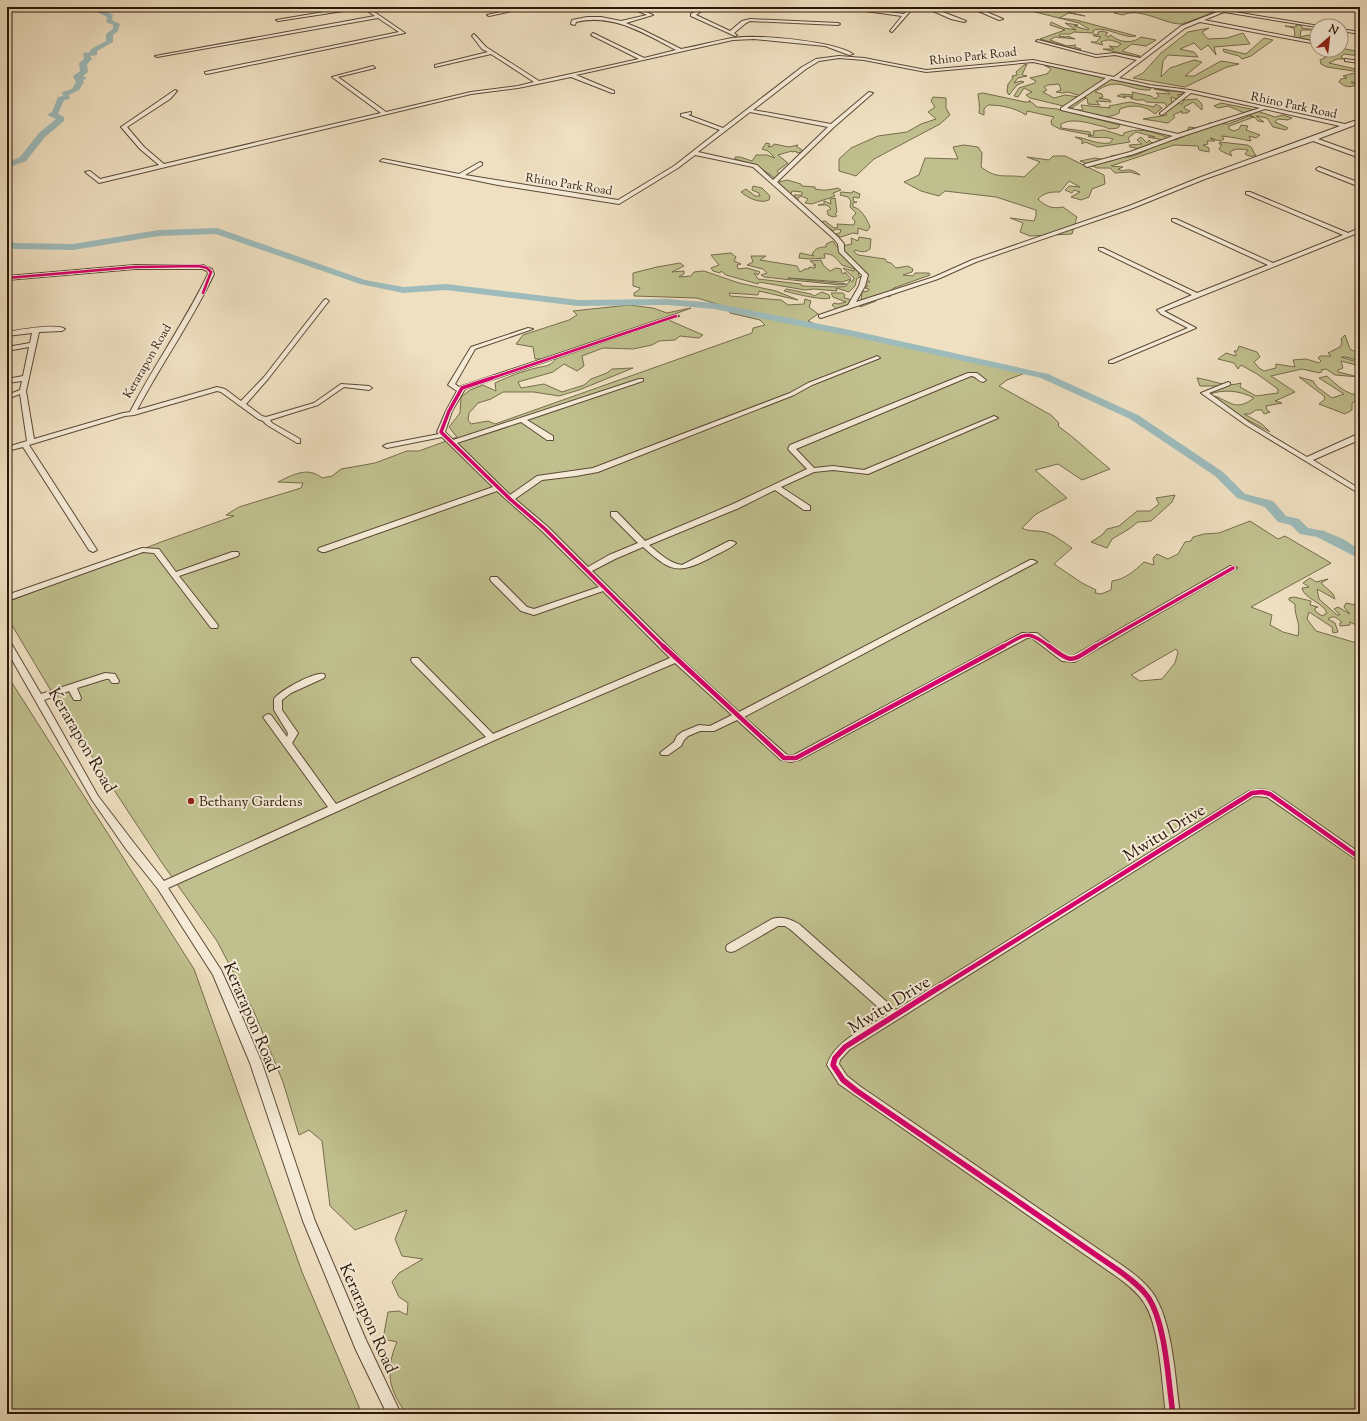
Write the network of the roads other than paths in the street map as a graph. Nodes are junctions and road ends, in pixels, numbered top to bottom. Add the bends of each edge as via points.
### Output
1 (363, 7) edge
2 (528, 7) edge
3 (631, 7) edge
4 (705, 7) edge
5 (838, 7) edge
6 (908, 7) edge
7 (912, 7) edge
8 (926, 7) edge
9 (971, 7) edge
10 (1234, 7) edge
11 (1224, 11) junction
12 (489, 15) dead end
13 (906, 15) junction
14 (378, 17) junction
15 (1001, 19) dead end
16 (278, 20) dead end
17 (964, 21) dead end
18 (1200, 21) junction
19 (623, 22) junction
20 (573, 24) dead end
21 (838, 24) dead end
22 (1309, 25) edge
23 (892, 31) dead end
24 (1349, 31) edge
25 (731, 33) junction
26 (1359, 33) dead end
27 (474, 34) dead end
28 (593, 34) dead end
29 (740, 38) junction
30 (1038, 41) dead end
31 (1309, 41) edge
32 (679, 50) junction
33 (490, 53) junction
34 (157, 56) dead end
35 (642, 58) junction
36 (864, 59) junction
37 (1140, 59) junction
38 (1347, 60) dead end
39 (1360, 62) edge
40 (437, 66) dead end
41 (373, 67) dead end
42 (207, 73) dead end
43 (571, 75) junction
44 (1113, 78) junction
45 (539, 83) junction
46 (175, 91) dead end
47 (1190, 91) junction
48 (612, 92) dead end
49 (871, 93) dead end
50 (1263, 109) junction
51 (748, 110) junction
52 (385, 113) junction
53 (689, 113) dead end
54 (1162, 114) dead end
55 (1360, 122) edge
56 (832, 126) junction
57 (1345, 126) junction
58 (722, 129) junction
59 (1178, 136) junction
60 (1313, 139) junction
61 (694, 153) junction
62 (1360, 156) edge
63 (383, 161) dead end
64 (480, 164) dead end
65 (1087, 165) dead end
66 (163, 166) junction
67 (1320, 169) dead end
68 (88, 172) dead end
69 (460, 176) junction
70 (774, 182) junction
71 (1360, 185) edge
72 (1248, 193) dead end
73 (1174, 220) dead end
74 (1360, 230) edge
75 (1349, 234) junction
76 (1100, 250) dead end
77 (1274, 265) junction
78 (7, 278) edge
79 (1196, 295) junction
80 (326, 301) dead end
81 (850, 307) junction
82 (676, 316) dead end
83 (821, 316) dead end
84 (62, 328) dead end
85 (530, 329) dead end
86 (37, 330) junction
87 (7, 334) edge
88 (33, 344) junction
89 (7, 348) edge
90 (877, 358) dead end
91 (1111, 362) dead end
92 (864, 367) dead end
93 (26, 378) junction
94 (641, 380) dead end
95 (984, 380) dead end
96 (7, 381) edge
97 (1228, 384) dead end
98 (369, 388) dead end
99 (460, 390) junction
100 (23, 391) junction
101 (792, 394) junction
102 (7, 397) edge
103 (242, 404) junction
104 (132, 414) junction
105 (994, 418) dead end
106 (266, 419) junction
107 (522, 420) junction
108 (443, 435) junction
109 (1360, 435) edge
110 (550, 438) dead end
111 (297, 441) dead end
112 (28, 443) junction
113 (451, 443) junction
114 (387, 446) dead end
115 (7, 449) edge
116 (1309, 459) junction
117 (812, 470) junction
118 (497, 488) junction
119 (777, 488) junction
120 (1360, 492) edge
121 (510, 499) junction
122 (806, 508) dead end
123 (614, 514) dead end
124 (732, 542) dead end
125 (643, 543) junction
126 (93, 550) dead end
127 (322, 550) dead end
128 (234, 554) dead end
129 (1033, 562) dead end
130 (1233, 568) dead end
131 (586, 571) junction
132 (174, 575) junction
133 (494, 579) dead end
134 (604, 588) junction
135 (7, 598) edge
136 (214, 626) dead end
137 (7, 642) edge
138 (676, 659) junction
139 (415, 660) dead end
140 (321, 676) dead end
141 (115, 681) dead end
142 (72, 687) junction
143 (39, 698) junction
144 (77, 698) dead end
145 (738, 716) junction
146 (268, 717) dead end
147 (492, 738) junction
148 (287, 743) junction
149 (665, 753) dead end
150 (334, 808) junction
151 (1360, 858) edge
152 (162, 886) junction
153 (731, 948) dead end
154 (895, 1016) junction
155 (394, 1414) edge
156 (1172, 1414) edge

1 - 14 street
1 - 16 street
2 - 12 street
3 - 19 street via 651,15
4 - 25 street via 693,15
5 - 13 street
6 - 7 street
7 - 13 street
8 - 17 street
9 - 15 street
10 - 11 street
11 - 18 street
11 - 22 street
13 - 23 street
14 - 34 street
14 - 42 street via 402,33
18 - 31 street
18 - 37 street via 1183,27
19 - 20 street via 584,19 574,21
19 - 32 street
21 - 25 street via 750,20
24 - 26 street
25 - 29 street
27 - 33 street via 481,46
28 - 35 street
29 - 32 street
29 - 36 street via 826,46
30 - 37 street via 1096,56 1115,54
32 - 35 street
33 - 40 street
33 - 45 street
35 - 43 street
36 - 44 street, Rhino Park Road via 926,72 1029,61
36 - 51 street, Rhino Park Road via 834,57 812,62
37 - 44 street
38 - 39 street
41 - 52 street via 334,77
43 - 45 street
43 - 48 street
44 - 47 street, Rhino Park Road
44 - 59 street via 1063,109
45 - 52 street via 507,90 477,92
46 - 66 street via 124,127 142,148
47 - 50 street, Rhino Park Road
47 - 54 street
49 - 56 street
50 - 57 street, Rhino Park Road
50 - 59 street
51 - 56 street
51 - 58 street, Rhino Park Road
52 - 66 street
53 - 58 street via 683,115
55 - 57 street, Rhino Park Road
56 - 70 street
57 - 60 street
58 - 61 street, Rhino Park Road
59 - 65 street via 1132,153
60 - 62 street
60 - 81 street via 974,261 936,278
61 - 69 street, Rhino Park Road via 619,202
61 - 70 street via 748,163
63 - 69 street, Rhino Park Road
64 - 69 street
66 - 68 street via 98,181
67 - 71 street
70 - 81 street via 776,187 841,244 841,250 865,275
72 - 75 street
73 - 77 street
74 - 75 street
75 - 77 street
76 - 79 street
77 - 79 street
78 - 104 street, Kerarapon Road via 135,267 199,266 211,272 203,293 144,389
79 - 91 street via 1160,310 1193,328
80 - 103 street via 266,378
81 - 83 street
82 - 99 street
84 - 86 street
85 - 99 street via 473,348 451,385
86 - 87 street
86 - 88 street
88 - 89 street
88 - 93 street
90 - 101 street via 810,384
92 - 101 street via 810,390
93 - 96 street
93 - 100 street
94 - 107 street
95 - 117 street via 970,374 793,447 794,452
97 - 116 street via 1204,393 1248,424
98 - 106 street via 343,385 316,404
99 - 108 street via 441,429
100 - 102 street
100 - 112 street
101 - 121 street via 595,470 540,478
103 - 104 street via 223,390 216,389
103 - 106 street via 260,418
104 - 112 street, Kerarapon Road
105 - 117 street via 865,472 833,468
106 - 111 street via 269,424
107 - 110 street
107 - 113 street
108 - 113 street
108 - 114 street
109 - 116 street
112 - 115 street, Kerarapon Road
112 - 126 street
113 - 118 street
116 - 120 street
117 - 119 street
118 - 121 street
118 - 127 street
119 - 122 street
119 - 125 street
121 - 131 street via 545,529
123 - 125 street
124 - 125 street via 680,567 669,564
125 - 131 street
128 - 132 street
129 - 145 street
130 - 145 street via 1072,660 1065,659 1034,636 1025,635 791,759 779,755
131 - 134 street
132 - 135 street via 156,551 145,550
132 - 136 street
133 - 134 street via 524,609 534,612
134 - 138 street
137 - 143 street, Kerarapon Road
138 - 145 street
138 - 147 street
139 - 147 street
140 - 148 street via 288,691 278,699 278,710 293,733
141 - 142 street via 109,675
142 - 143 street
142 - 144 street
143 - 152 street, Kerarapon Road via 95,798
145 - 149 street via 710,729 699,728 685,734 678,744
146 - 148 street
147 - 150 street
148 - 150 street
150 - 152 street
151 - 154 street, Mwitu Drive via 1274,797 1262,792 1252,793
152 - 155 street, Kerarapon Road via 211,963 232,1005 256,1063 309,1221 361,1345
153 - 154 street via 776,922 787,922 795,926
154 - 156 street, Mwitu Drive via 844,1047 835,1058 833,1065 836,1070 857,1092 1139,1286 1152,1303 1158,1322

